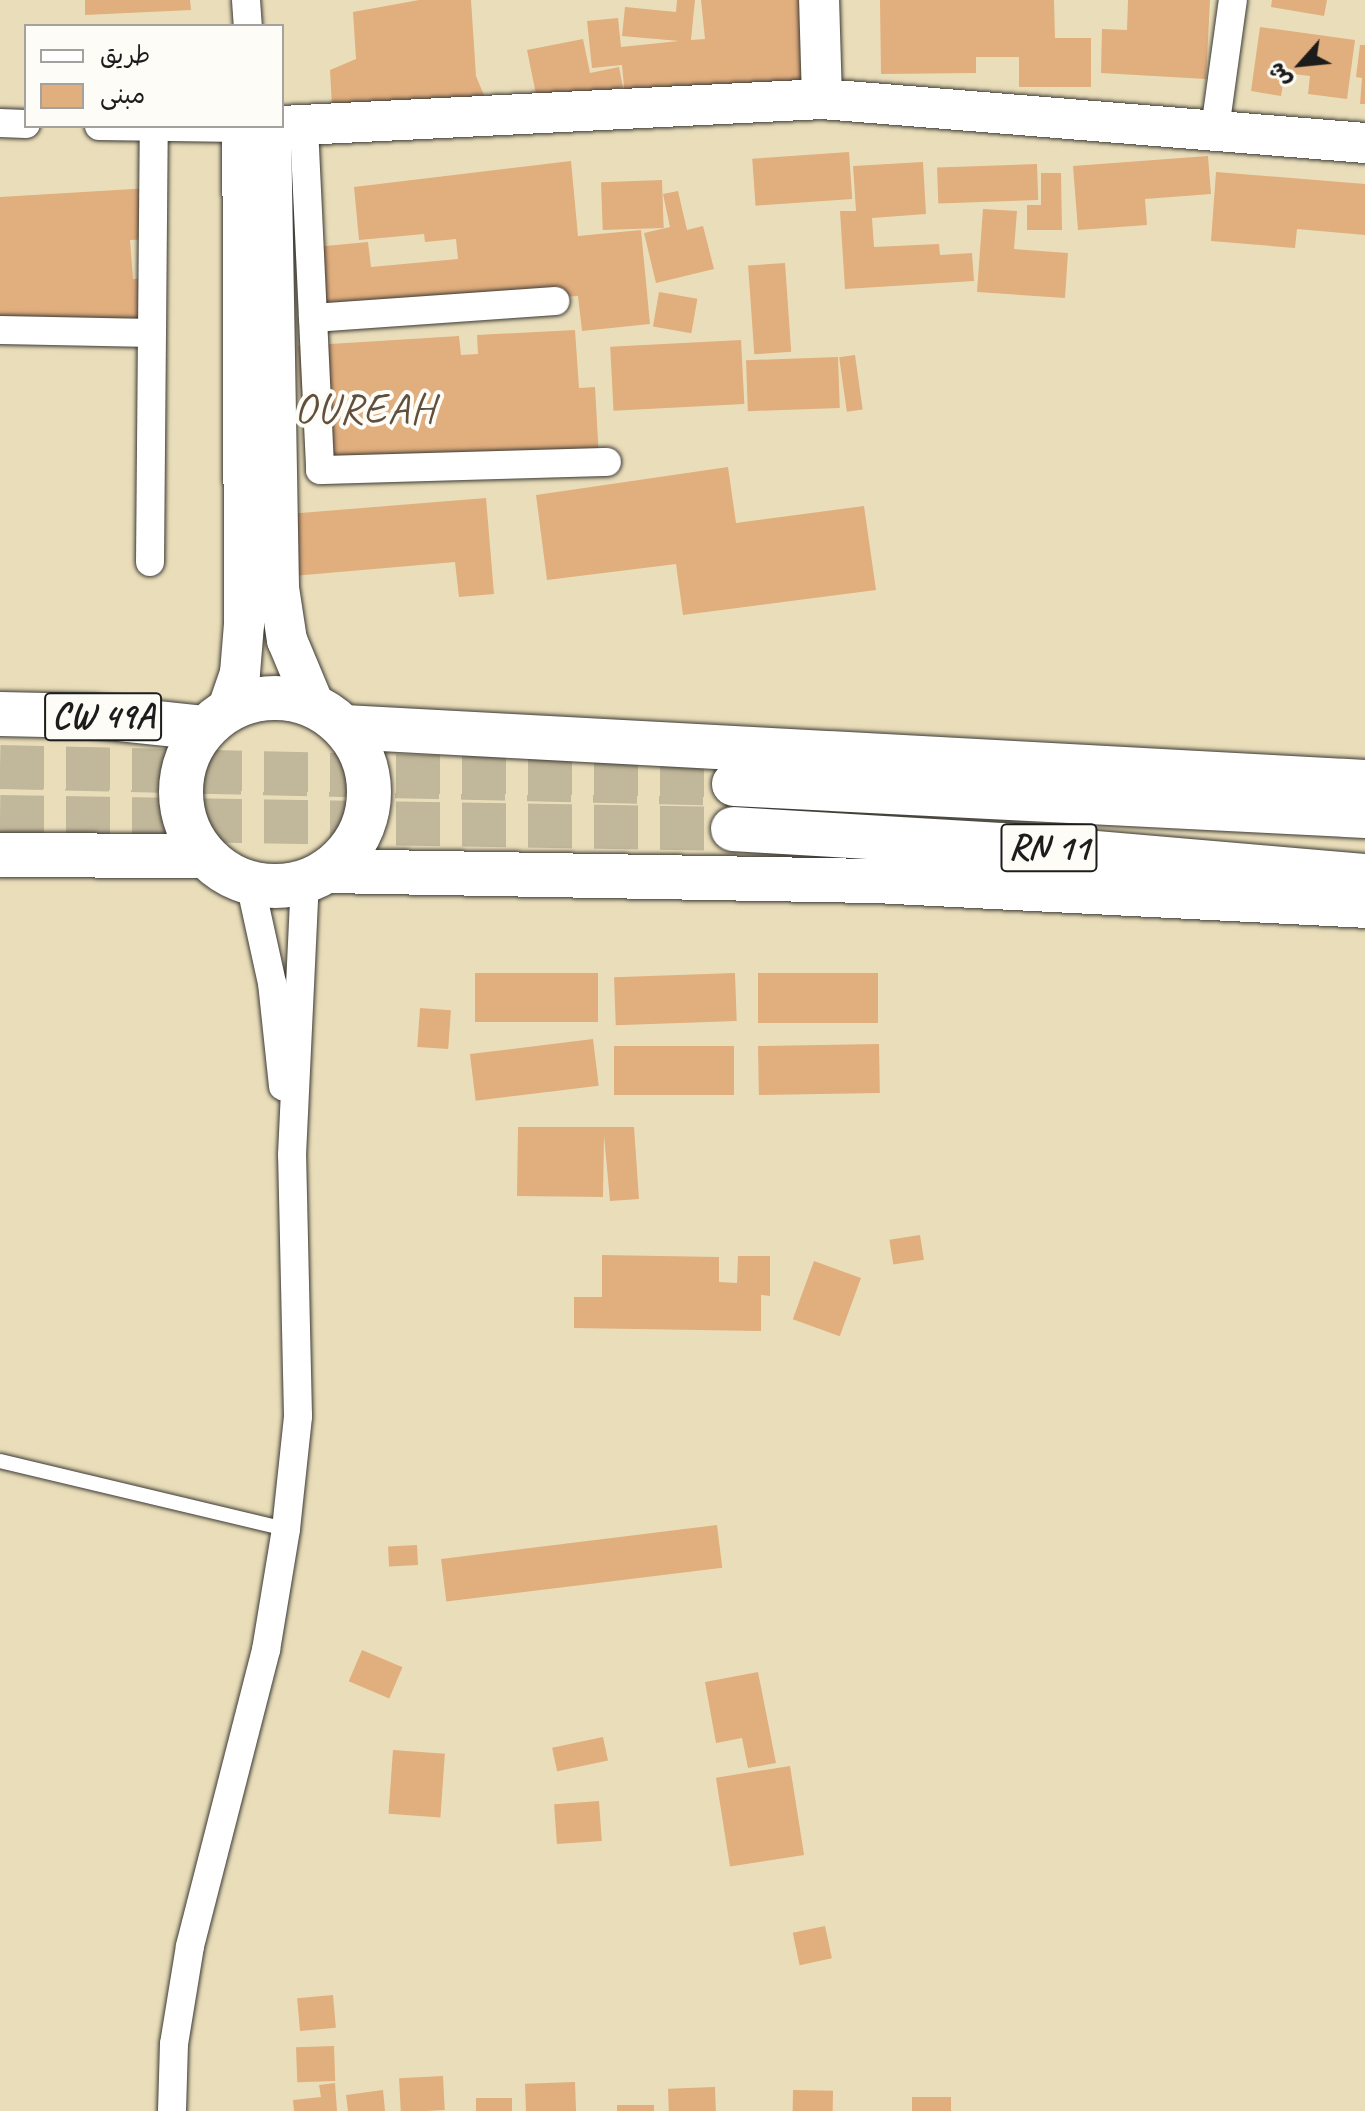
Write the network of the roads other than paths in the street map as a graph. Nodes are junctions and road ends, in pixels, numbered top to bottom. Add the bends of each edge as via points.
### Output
1 (246, 0) edge
2 (819, 0) edge
3 (1233, 0) edge
4 (248, 24) edge
5 (822, 99) junction
6 (0, 123) edge
7 (24, 124) edge
8 (284, 126) edge
9 (154, 128) edge
10 (265, 128) edge
11 (265, 128) edge
12 (265, 128) edge
13 (1215, 129) junction
14 (1365, 143) edge
15 (555, 301) dead end
16 (313, 318) junction
17 (0, 330) edge
18 (152, 333) junction
19 (607, 462) dead end
20 (150, 562) dead end
21 (0, 714) edge
22 (329, 717) junction
23 (216, 720) junction
24 (1365, 782) edge
25 (734, 784) tunnel mouth
26 (1365, 816) edge
27 (733, 829) tunnel mouth
28 (0, 855) edge
29 (205, 856) junction
30 (1365, 876) edge
31 (316, 877) junction
32 (250, 883) junction
33 (1365, 906) edge
34 (292, 1155) junction
35 (0, 1461) edge
36 (286, 1529) junction
37 (172, 2111) edge

1 - 4 street
2 - 5 main road
3 - 13 street
5 - 8 main road
5 - 13 main road
6 - 7 street
9 - 18 street
10 - 16 street
11 - 22 main road via 279,588 287,640
12 - 23 main road via 240,673
13 - 14 main road
15 - 16 street
16 - 19 street via 320,470
17 - 18 street
18 - 20 street
21 - 23 main road, CW 49A
22 - 23 main road via 271,699
22 - 24 main road
22 - 31 main road via 366,768 367,815 345,856
23 - 29 main road via 190,751 182,806
25 - 26 main road, RN 11
27 - 30 main road, RN 11 via 1004,845
28 - 29 main road
29 - 32 main road
31 - 32 main road
31 - 33 main road via 875,881
31 - 34 street
32 - 34 street via 272,983
34 - 36 street via 298,1416
35 - 36 lane
36 - 37 street via 266,1650 190,1946 174,2044

